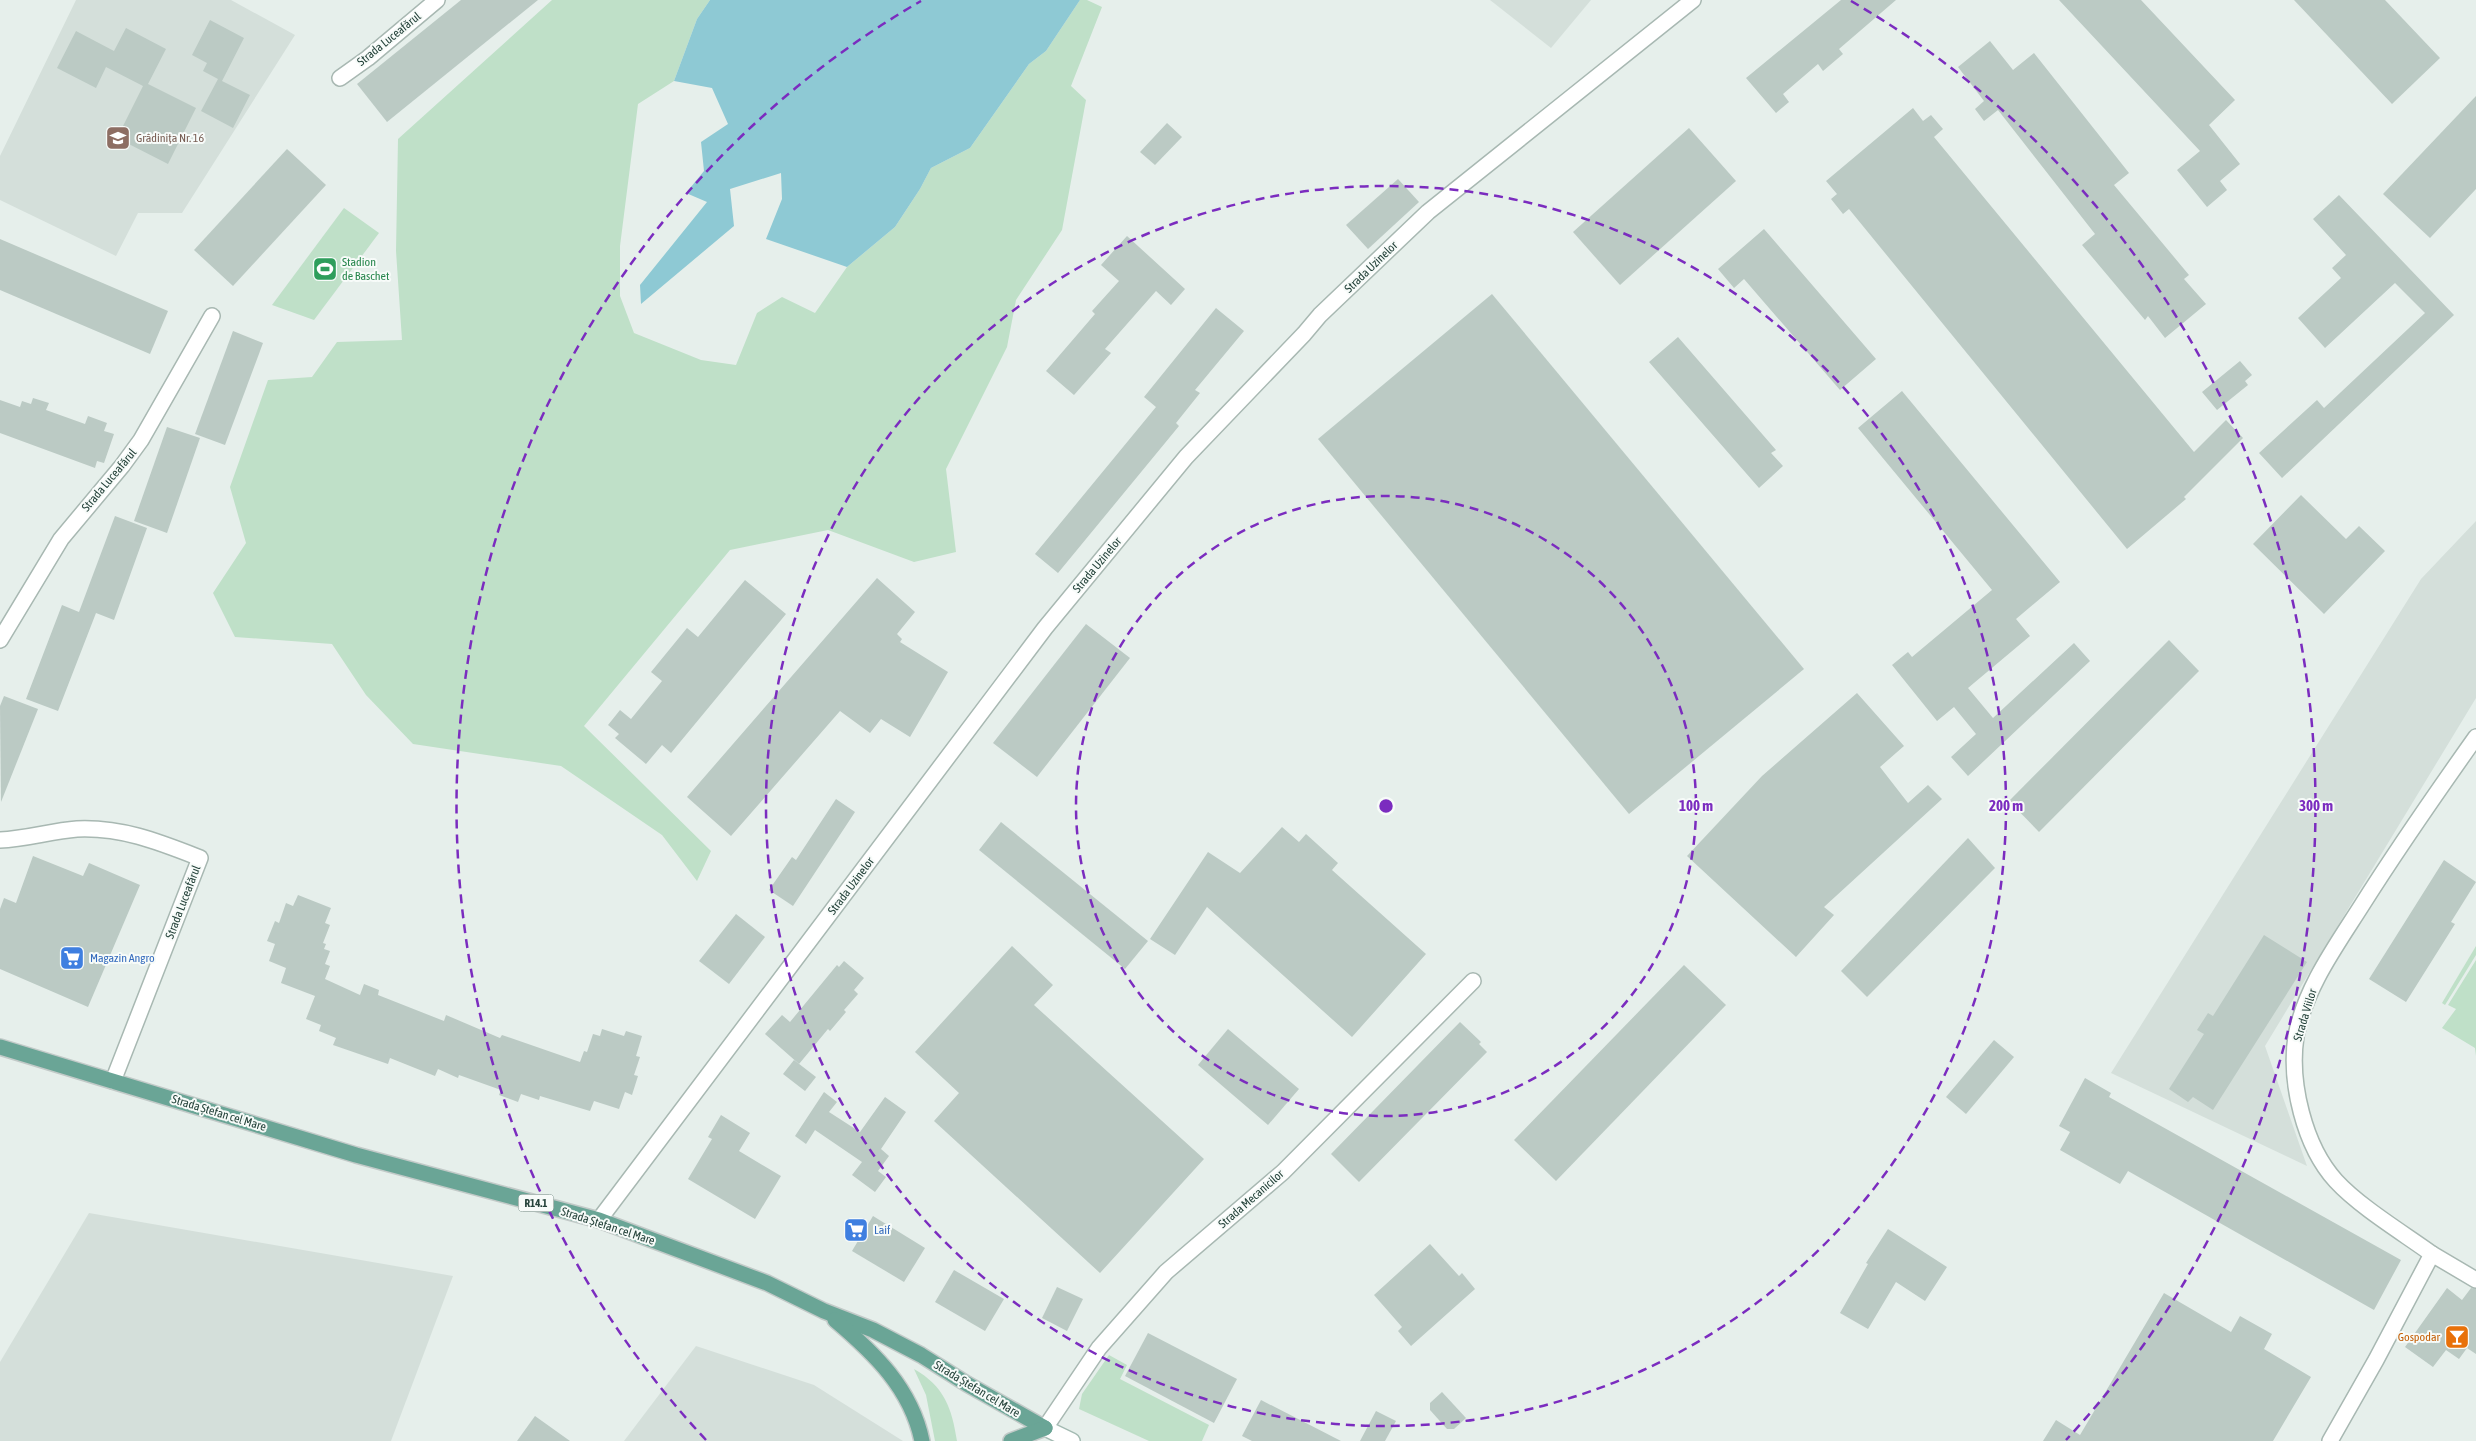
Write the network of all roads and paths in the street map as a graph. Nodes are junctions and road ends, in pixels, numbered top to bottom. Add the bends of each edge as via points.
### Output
1 (437, 0) edge
2 (1693, 0) edge
3 (340, 78) dead end
4 (212, 316) dead end
5 (0, 640) edge
6 (2476, 737) edge
7 (0, 840) edge
8 (1472, 982) dead end
9 (0, 1047) edge
10 (113, 1081) junction
11 (599, 1220) junction
12 (2432, 1254) junction
13 (2476, 1280) edge
14 (824, 1311) junction
15 (1045, 1428) junction
16 (922, 1441) edge
17 (1011, 1441) edge
18 (1072, 1441) edge
19 (2330, 1441) edge

1 - 3 street, Strada Luceafărul
2 - 11 street, Strada Uzinelor via 1428,212 1320,315 1186,457 1045,628
4 - 5 street, Strada Luceafărul via 141,440 61,539
6 - 12 street, Strada Viilor via 2408,833 2328,958 2310,992 2299,1026 2293,1072 2299,1104 2316,1152 2336,1181
7 - 10 street, Strada Luceafărul via 76,829 110,829 147,837 200,858
8 - 15 street, Strada Mecanicilor via 1283,1172 1166,1272 1099,1348
9 - 10 main road, Strada Ștefan cel Mare / R14.1
10 - 11 main road, Strada Ștefan cel Mare / R14.1 via 356,1155
11 - 14 main road, Strada Ștefan cel Mare / R14.1 via 767,1283
12 - 13 street, Strada Viilor
12 - 19 street
14 - 15 main road, Strada Ștefan cel Mare / R14.1 via 874,1330 921,1354
14 - 16 main road, R14.1 via 870,1350 894,1377
15 - 17 main road
15 - 18 street, Strada Ștefan cel Mare

